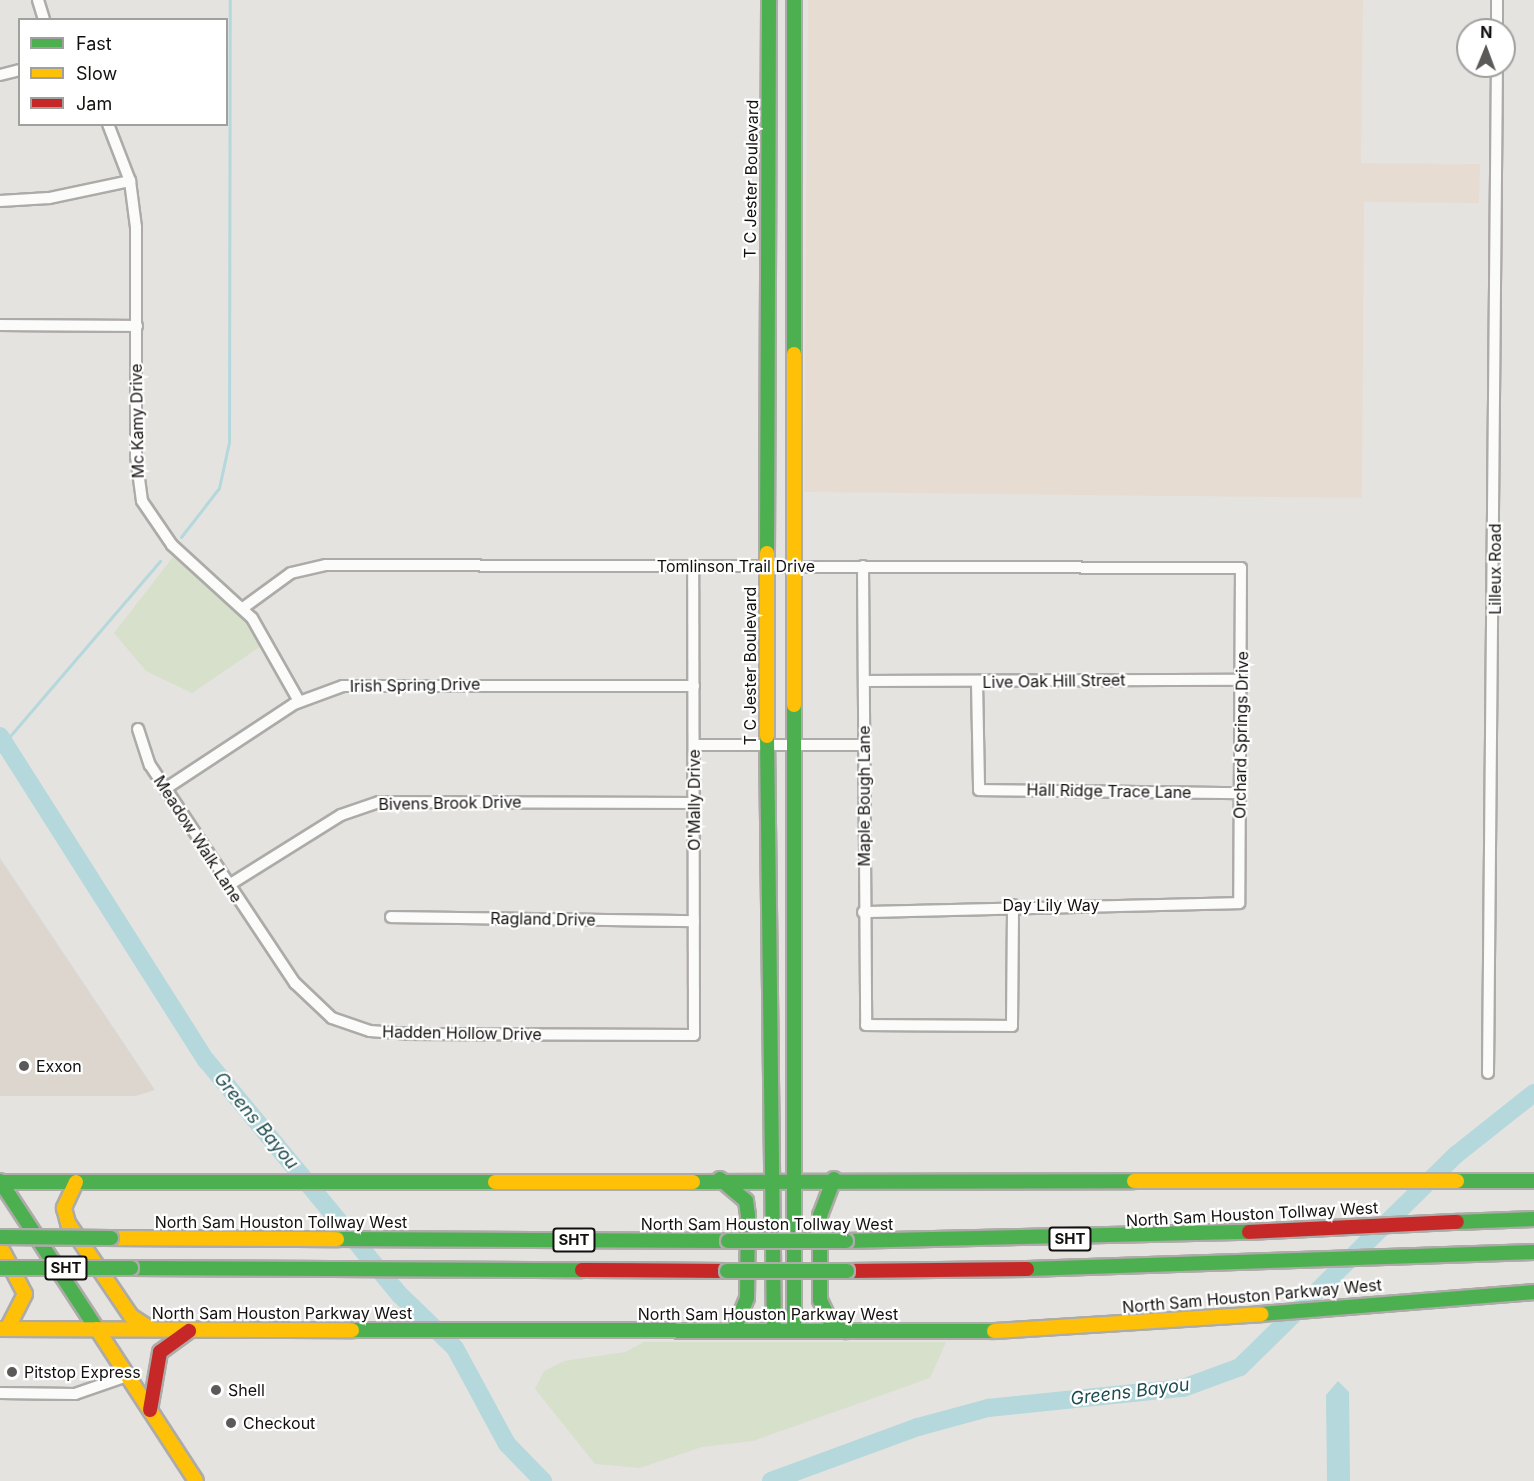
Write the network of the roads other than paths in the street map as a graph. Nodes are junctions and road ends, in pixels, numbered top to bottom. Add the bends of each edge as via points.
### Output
1 (38, 0) edge
2 (769, 0) edge
3 (794, 0) edge
4 (1497, 0) edge
5 (43, 18) edge
6 (1497, 18) edge
7 (769, 61) junction
8 (794, 62) junction
9 (18, 70) edge
10 (0, 75) edge
11 (1497, 78) edge
12 (109, 126) edge
13 (130, 181) junction
14 (0, 201) edge
15 (766, 286) junction
16 (794, 286) junction
17 (0, 325) edge
18 (137, 326) junction
19 (693, 566) junction
20 (765, 566) junction
21 (792, 566) junction
22 (863, 566) junction
23 (1241, 568) joint
24 (243, 608) junction
25 (1241, 680) junction
26 (866, 681) junction
27 (977, 682) junction
28 (694, 686) junction
29 (299, 701) junction
30 (138, 729) dead end
31 (694, 745) junction
32 (767, 745) junction
33 (792, 745) junction
34 (862, 745) junction
35 (165, 789) junction
36 (1239, 793) junction
37 (693, 803) junction
38 (229, 885) junction
39 (1239, 903) joint
40 (1012, 905) junction
41 (863, 912) junction
42 (766, 916) junction
43 (792, 916) junction
44 (391, 917) dead end
45 (694, 921) junction
46 (268, 944) joint
47 (694, 1035) joint
48 (1488, 1073) dead end
49 (720, 1179) junction
50 (773, 1179) junction
51 (793, 1179) junction
52 (834, 1179) junction
53 (0, 1181) edge
54 (1534, 1181) edge
55 (76, 1182) junction
56 (1534, 1219) edge
57 (0, 1237) edge
58 (0, 1246) edge
59 (1534, 1252) edge
60 (0, 1268) edge
61 (1534, 1292) edge
62 (3, 1329) edge
63 (97, 1329) junction
64 (153, 1329) junction
65 (193, 1330) junction
66 (734, 1331) junction
67 (774, 1331) junction
68 (794, 1331) junction
69 (845, 1331) junction
70 (127, 1376) junction
71 (0, 1393) edge
72 (150, 1410) junction
73 (196, 1481) edge

1 - 5 street
2 - 7 main road, T C Jester Boulevard
3 - 8 main road
4 - 6 street
7 - 8 main road
7 - 15 main road, T C Jester Boulevard
8 - 16 main road
9 - 10 street
11 - 48 street, Lilleux Road
12 - 13 street, Mc Kamy Drive
13 - 14 street via 49,198
13 - 18 street, Mc Kamy Drive via 136,227
15 - 16 main road
15 - 20 main road, T C Jester Boulevard
16 - 21 main road
17 - 18 street
18 - 24 street, Mc Kamy Drive via 136,456 142,501 172,545
19 - 20 street, Tomlinson Trail Drive
19 - 24 street, Tomlinson Trail Drive via 326,566 291,573
19 - 28 street, O'Mally Drive
20 - 21 street, Tomlinson Trail Drive
20 - 32 main road, T C Jester Boulevard
21 - 22 street, Tomlinson Trail Drive
21 - 33 main road
22 - 23 street, Tomlinson Trail Drive
22 - 26 street, Maple Bough Lane
23 - 25 street, Orchard Springs Drive
24 - 29 street, Mc Kamy Drive via 267,638
25 - 27 street, Live Oak Hill Street
25 - 36 street, Orchard Springs Drive
26 - 27 street, Live Oak Hill Street
26 - 34 street, Maple Bough Lane
27 - 36 street, Hall Ridge Trace Lane via 979,790
28 - 29 street, Irish Spring Drive via 358,684
28 - 31 street, O'Mally Drive
29 - 35 street, Irish Spring Drive
30 - 35 street, Meadow Walk Lane via 143,752
31 - 32 street
31 - 37 street, O'Mally Drive
32 - 33 street
32 - 42 main road, T C Jester Boulevard
33 - 34 street
33 - 43 main road
34 - 41 street, Maple Bough Lane
35 - 38 street, Meadow Walk Lane
36 - 39 street, Orchard Springs Drive
37 - 38 street, Bivens Brook Drive via 379,802 332,820
37 - 45 street, O'Mally Drive
38 - 46 street, Meadow Walk Lane
39 - 40 street, Day Lily Way
40 - 41 street, Day Lily Way
40 - 41 street, Maple Bough Lane via 1012,1026 866,1025
42 - 43 main road
42 - 50 main road, T C Jester Boulevard
43 - 51 main road
44 - 45 street, Ragland Drive
45 - 47 street, O'Mally Drive
46 - 47 street, Hadden Hollow Drive via 316,1007 341,1023 370,1031
49 - 50 main road
49 - 55 main road via 208,1178
49 - 66 main road via 746,1201 748,1215 747,1298
50 - 51 main road
50 - 67 main road, T C Jester Boulevard
51 - 52 main road
51 - 68 main road
52 - 54 main road
52 - 69 main road via 820,1215 820,1300 831,1324
53 - 55 main road
53 - 63 main road
55 - 64 main road via 64,1208 68,1223 131,1316
56 - 57 main road, North Sam Houston Tollway West / SHT, bridge via 1109,1238 728,1241
58 - 62 main road via 25,1294
59 - 60 main road, SHT, bridge via 1416,1253 1112,1268 847,1271
61 - 69 main road, North Sam Houston Parkway West via 1381,1301 1044,1331
62 - 63 main road, North Sam Houston Parkway West
63 - 64 main road, North Sam Houston Parkway West
63 - 70 main road
64 - 65 main road, North Sam Houston Parkway West
65 - 66 main road, North Sam Houston Parkway West
65 - 72 main road via 160,1352
66 - 67 main road, North Sam Houston Parkway West
67 - 68 main road, North Sam Houston Parkway West
68 - 69 main road, North Sam Houston Parkway West
70 - 71 street via 75,1394
70 - 72 main road
72 - 73 main road

